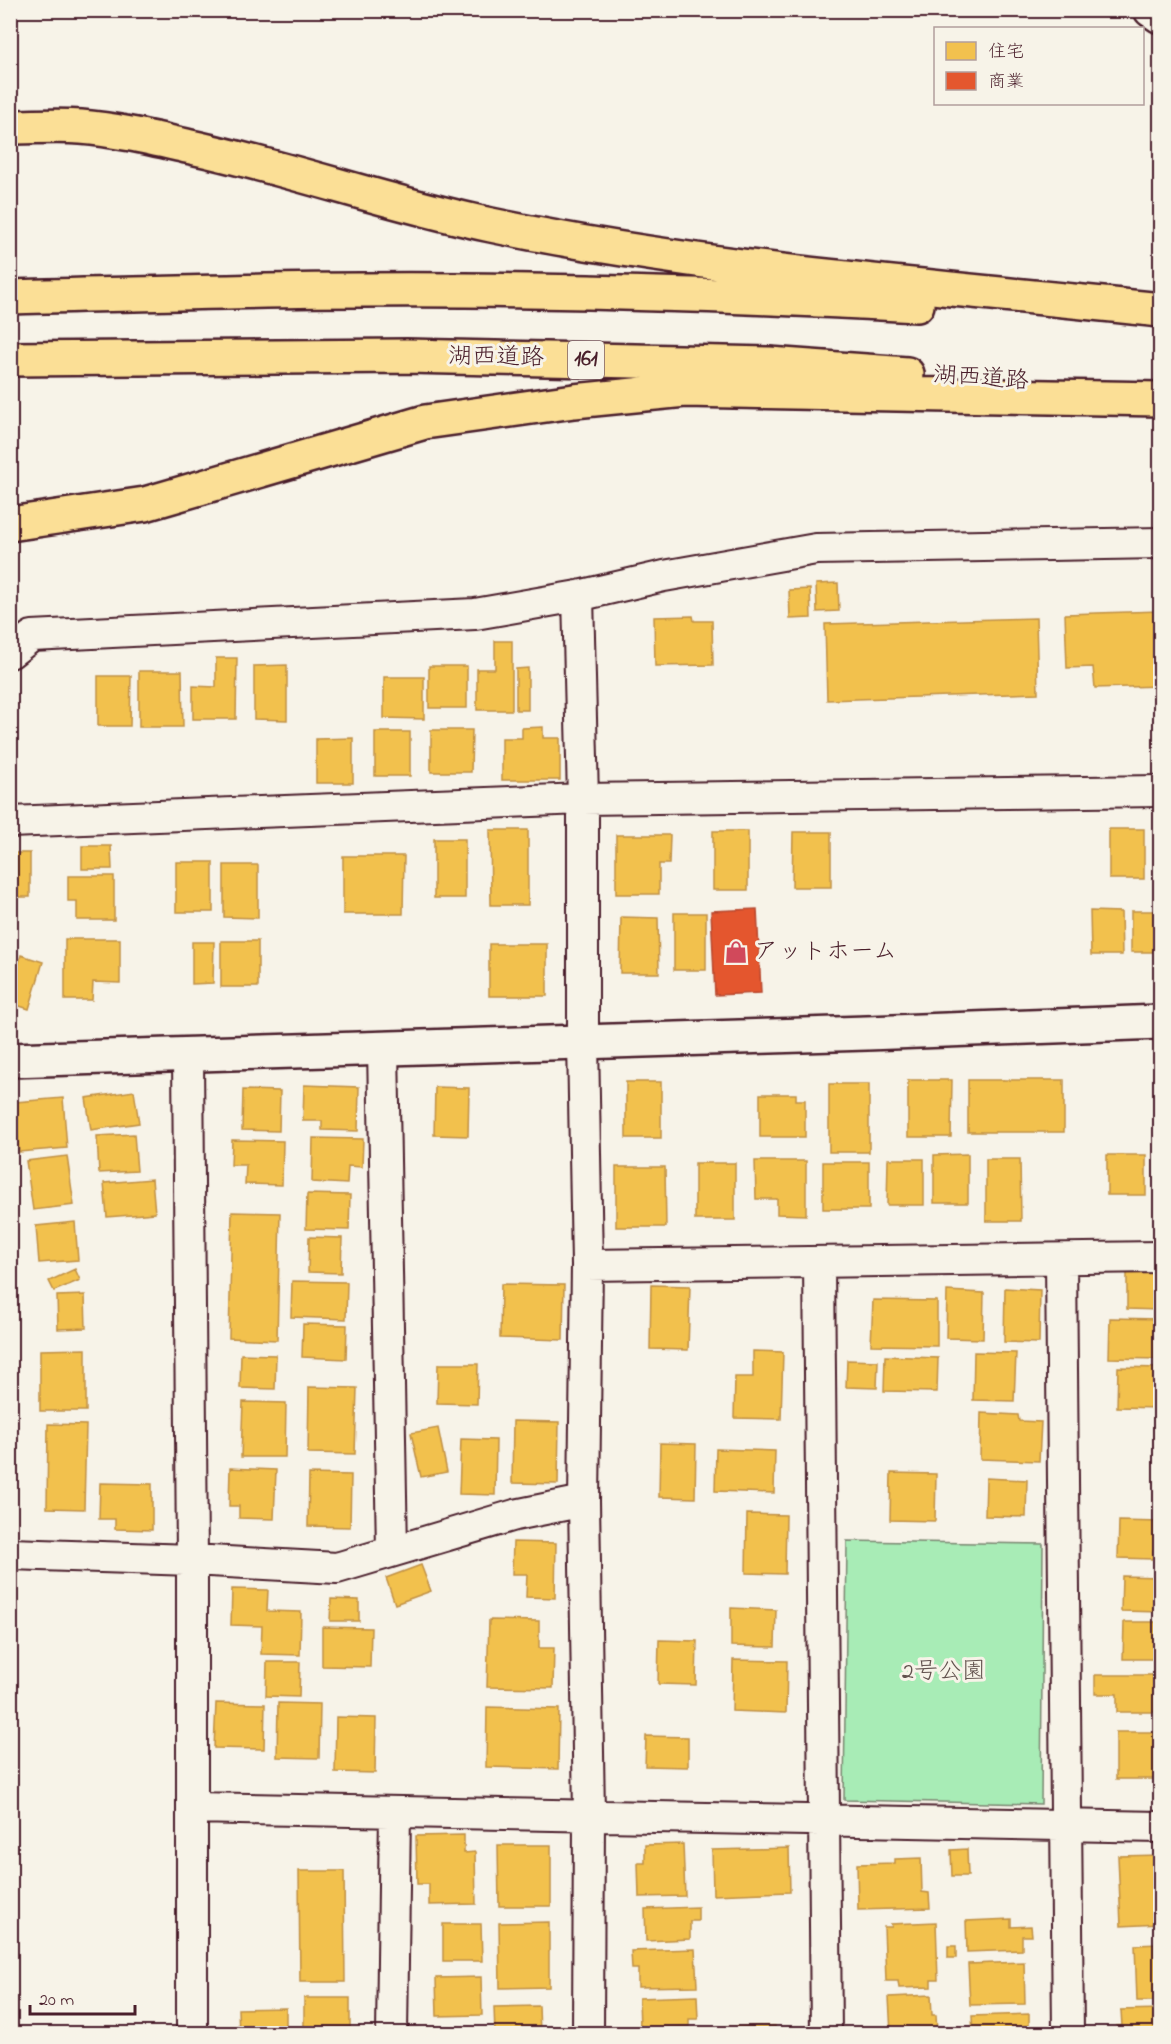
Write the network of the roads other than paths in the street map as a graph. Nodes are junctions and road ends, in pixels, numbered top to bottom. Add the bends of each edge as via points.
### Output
1 (1151, 10) edge
2 (1161, 16) edge
3 (10, 127) edge
4 (10, 297) edge
5 (1161, 310) edge
6 (1161, 317) edge
7 (10, 359) edge
8 (1161, 392) edge
9 (1161, 399) edge
10 (10, 524) edge
11 (1161, 543) edge
12 (578, 596) junction
13 (10, 653) edge
14 (1161, 791) edge
15 (583, 799) junction
16 (10, 822) edge
17 (1161, 1022) edge
18 (583, 1041) junction
19 (383, 1048) junction
20 (188, 1055) junction
21 (10, 1060) edge
22 (1161, 1257) edge
23 (1061, 1259) junction
24 (819, 1262) junction
25 (587, 1264) junction
26 (584, 1501) junction
27 (392, 1551) junction
28 (10, 1554) edge
29 (192, 1560) junction
30 (193, 1808) junction
31 (395, 1812) junction
32 (589, 1815) junction
33 (823, 1820) junction
34 (1066, 1825) junction
35 (1161, 1827) edge
36 (192, 2034) edge
37 (392, 2034) edge
38 (588, 2034) edge
39 (826, 2034) edge
40 (1068, 2034) edge

1 - 2 street
3 - 5 highway via 80,127 148,137 490,225 624,250
4 - 6 highway via 261,290 529,290
7 - 8 highway, 湖西道路 / 161 via 407,356 769,364
9 - 10 highway via 684,390 573,401 425,422 145,504
11 - 12 street via 816,549
12 - 13 street via 475,614 32,636
12 - 15 street
14 - 15 street
15 - 16 street
15 - 18 street
17 - 18 street
18 - 19 street
18 - 25 street
19 - 20 street
19 - 27 street
20 - 21 street
20 - 29 street
22 - 23 street
23 - 24 street
23 - 34 street
24 - 25 street
24 - 33 street
25 - 26 street
26 - 27 street via 515,1515
26 - 32 street
27 - 29 street via 337,1568
28 - 29 street
29 - 30 street
30 - 31 street
30 - 36 street
31 - 32 street
31 - 37 street
32 - 33 street
32 - 38 street
33 - 34 street
33 - 39 street
34 - 35 street
34 - 40 street

